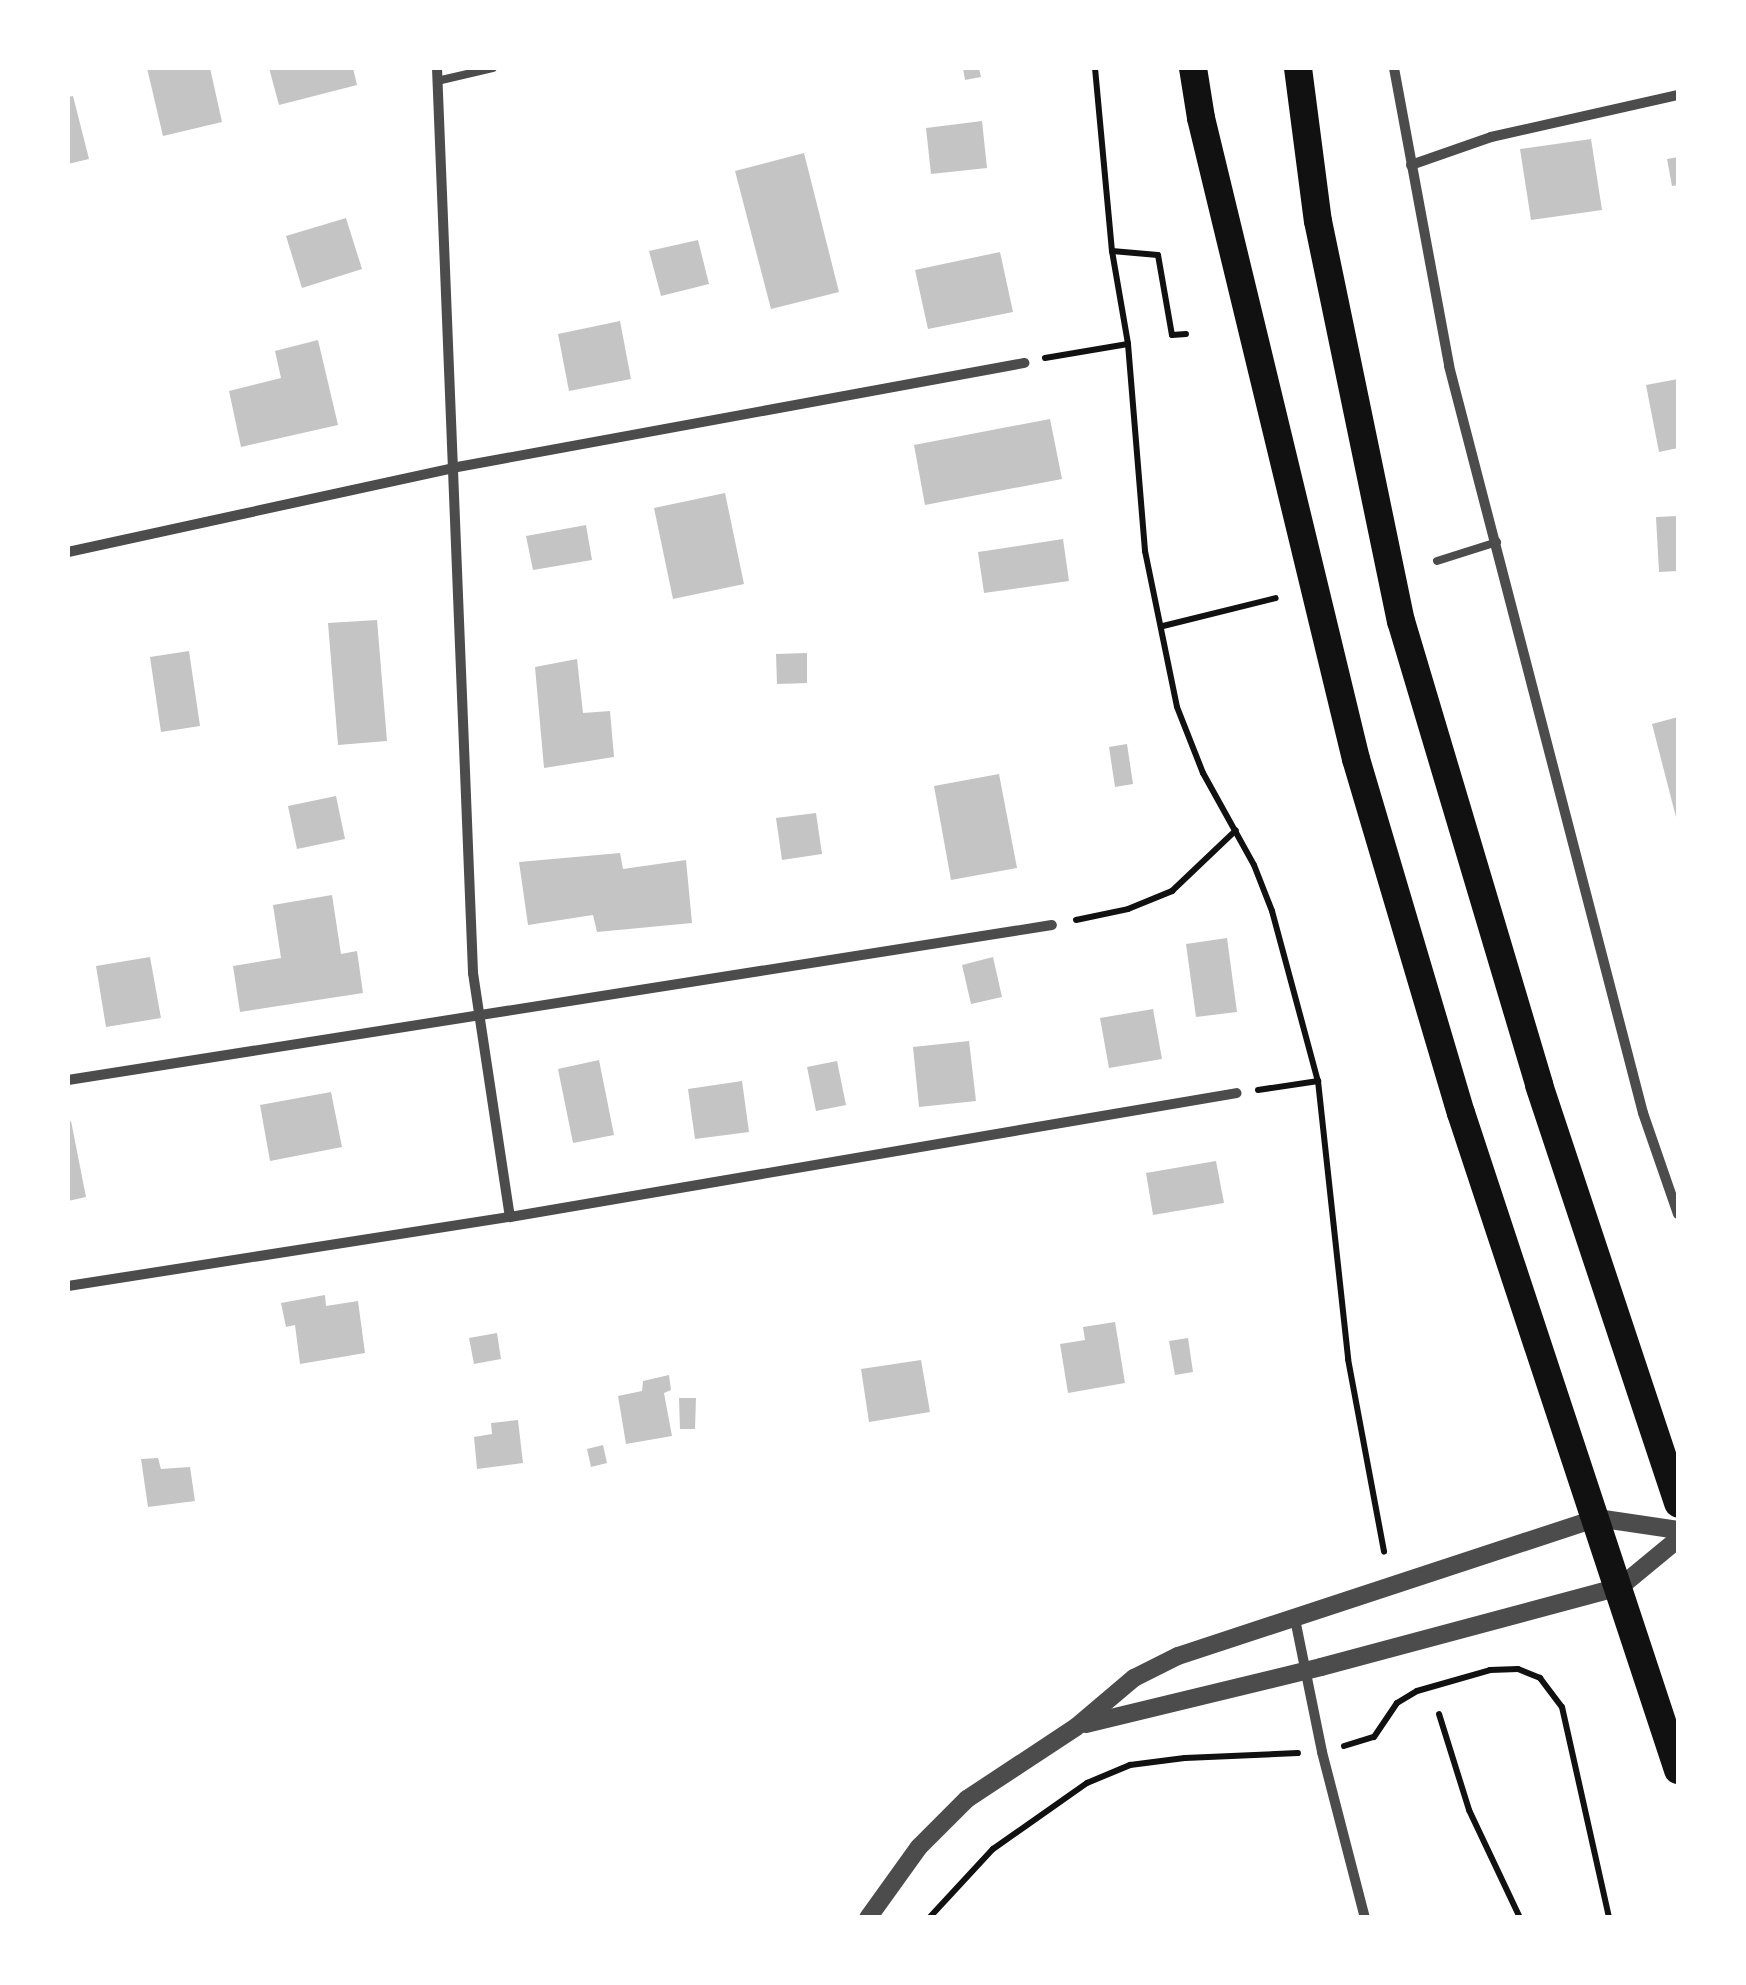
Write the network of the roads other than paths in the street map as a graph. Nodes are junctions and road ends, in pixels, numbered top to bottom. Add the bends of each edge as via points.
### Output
1 (437, 68) edge
2 (493, 68) edge
3 (1193, 68) edge
4 (1298, 68) edge
5 (1394, 68) edge
6 (437, 81) junction
7 (1678, 95) edge
8 (1410, 165) junction
9 (1024, 363) road end
10 (452, 468) junction
11 (1497, 542) junction
12 (68, 552) edge
13 (1437, 561) dead end
14 (1052, 924) road end
15 (477, 1014) junction
16 (68, 1080) edge
17 (1237, 1093) road end
18 (1678, 1214) edge
19 (510, 1217) junction
20 (68, 1286) edge
21 (1678, 1504) edge
22 (1597, 1518) junction
23 (1678, 1530) edge
24 (1678, 1539) edge
25 (1620, 1586) junction
26 (1295, 1620) junction
27 (1304, 1671) junction
28 (1076, 1727) junction
29 (1678, 1770) edge
30 (868, 1918) edge
31 (1365, 1918) edge

1 - 6 street
2 - 6 lane
3 - 22 highway via 1356,759 1461,1114
4 - 21 highway via 1318,221 1400,621 1539,1085
5 - 8 street
6 - 10 street
7 - 8 street via 1491,138
8 - 11 street via 1449,366
9 - 10 street
10 - 12 street
10 - 15 street
11 - 13 lane
11 - 18 street via 1643,1113
14 - 15 street
15 - 16 street
15 - 19 street
17 - 19 street
19 - 20 street
22 - 23 street
22 - 25 highway
22 - 26 street
24 - 25 street
25 - 27 street
25 - 29 highway
26 - 27 street
26 - 28 street via 1178,1656 1134,1678
27 - 28 street
27 - 31 street
28 - 30 street via 966,1799 919,1847

